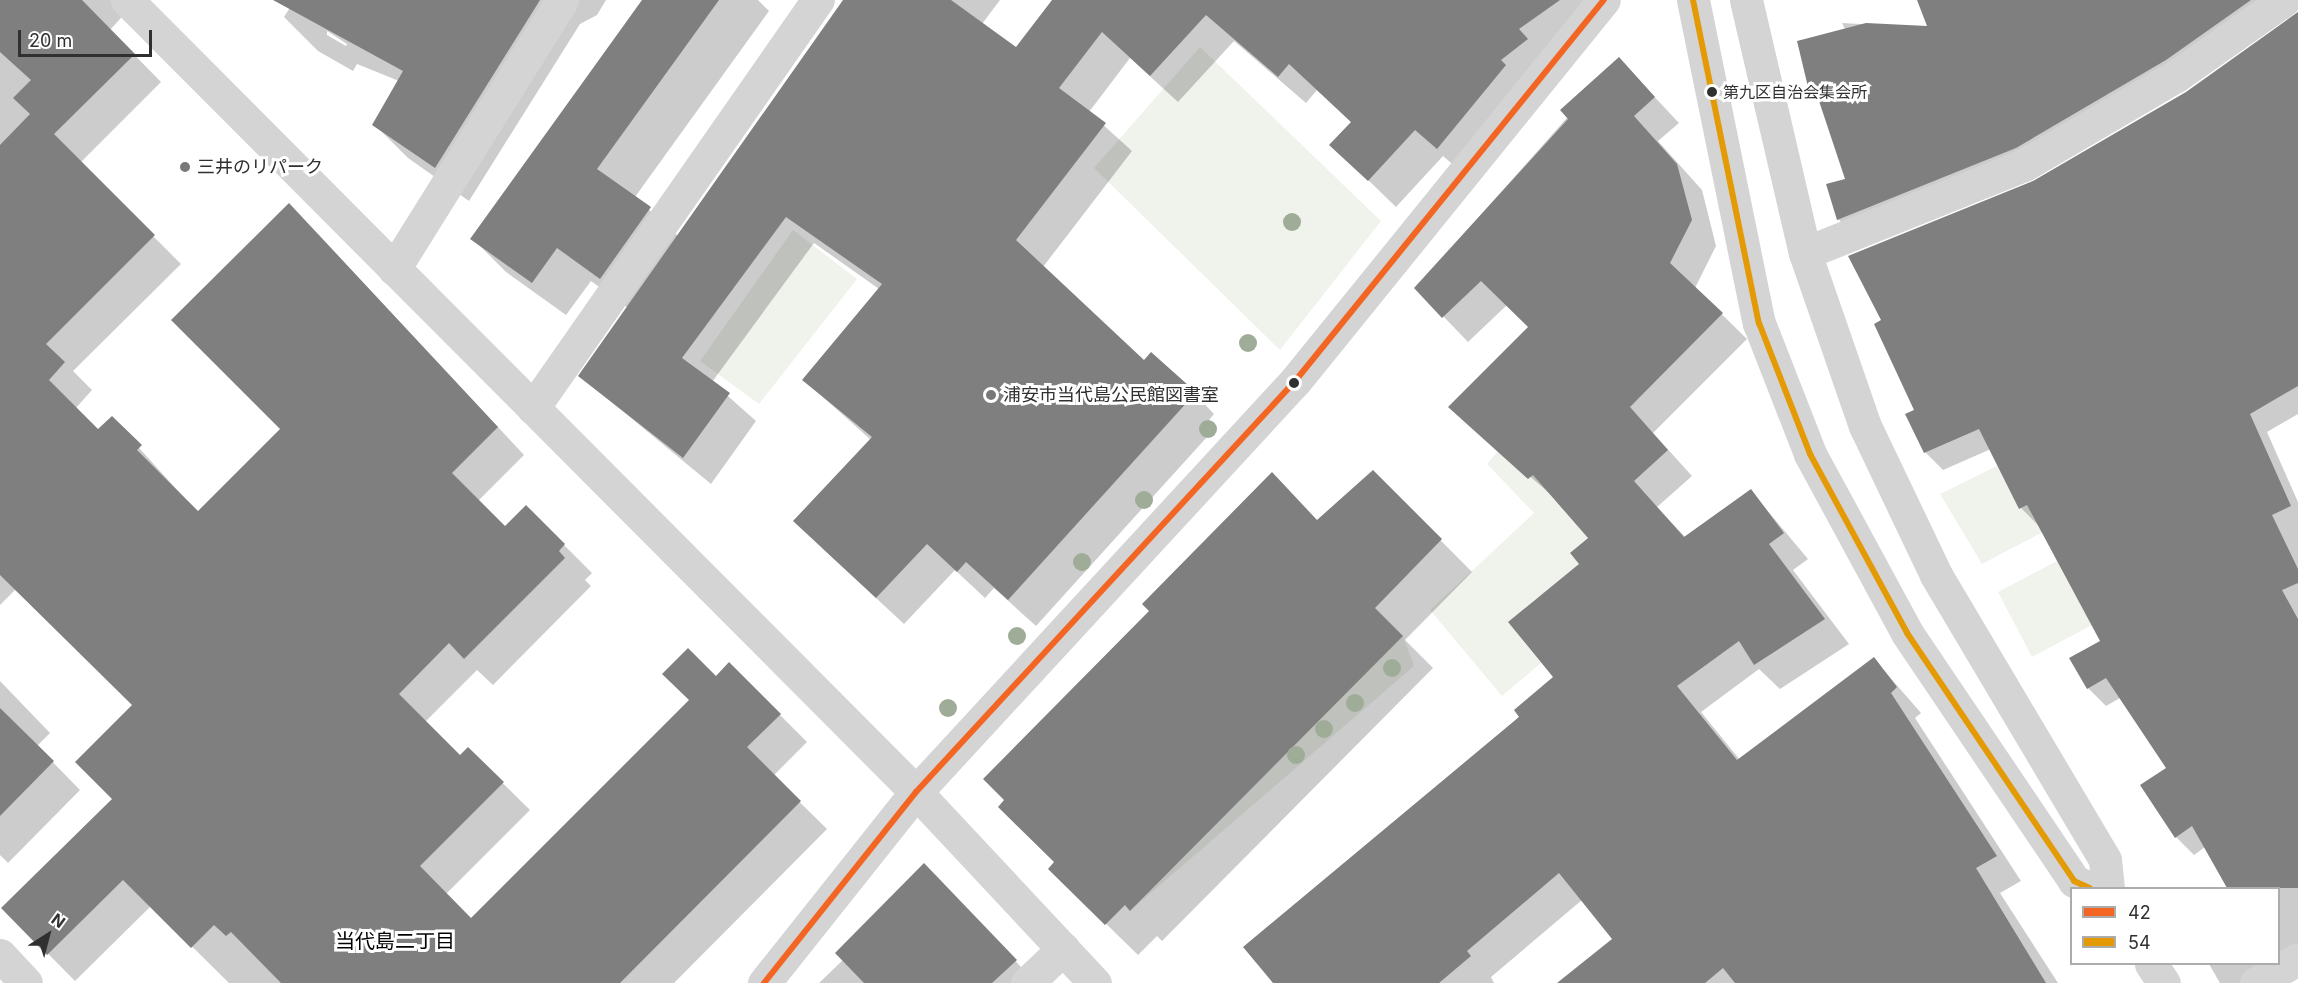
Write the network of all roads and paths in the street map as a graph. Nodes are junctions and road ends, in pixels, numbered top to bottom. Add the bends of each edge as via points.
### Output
1 (127, 0) edge
2 (562, 0) edge
3 (818, 0) edge
4 (1604, 0) edge
5 (1693, 0) edge
6 (1746, 0) edge
7 (2284, 0) edge
8 (1805, 252) junction
9 (394, 269) junction
10 (533, 408) junction
11 (916, 792) junction
12 (2088, 887) edge
13 (2108, 887) edge
14 (1063, 949) junction
15 (0, 955) edge
16 (2298, 959) edge
17 (2152, 965) edge
18 (26, 983) edge
19 (764, 983) edge
20 (1027, 983) edge
21 (1095, 983) edge
22 (2164, 983) edge
23 (2256, 983) edge

1 - 9 street
2 - 9 street
3 - 10 street
4 - 11 street via 1296,380
5 - 12 street via 1738,239 1763,333 1802,434 1907,633 2074,880
6 - 8 street
7 - 8 street via 2175,76 2024,165
8 - 13 street via 1865,426 1895,494 1936,575 2105,860
9 - 10 street
10 - 11 street
11 - 14 street
11 - 19 street
14 - 20 street
14 - 21 street
15 - 18 street
16 - 23 street
17 - 22 street

